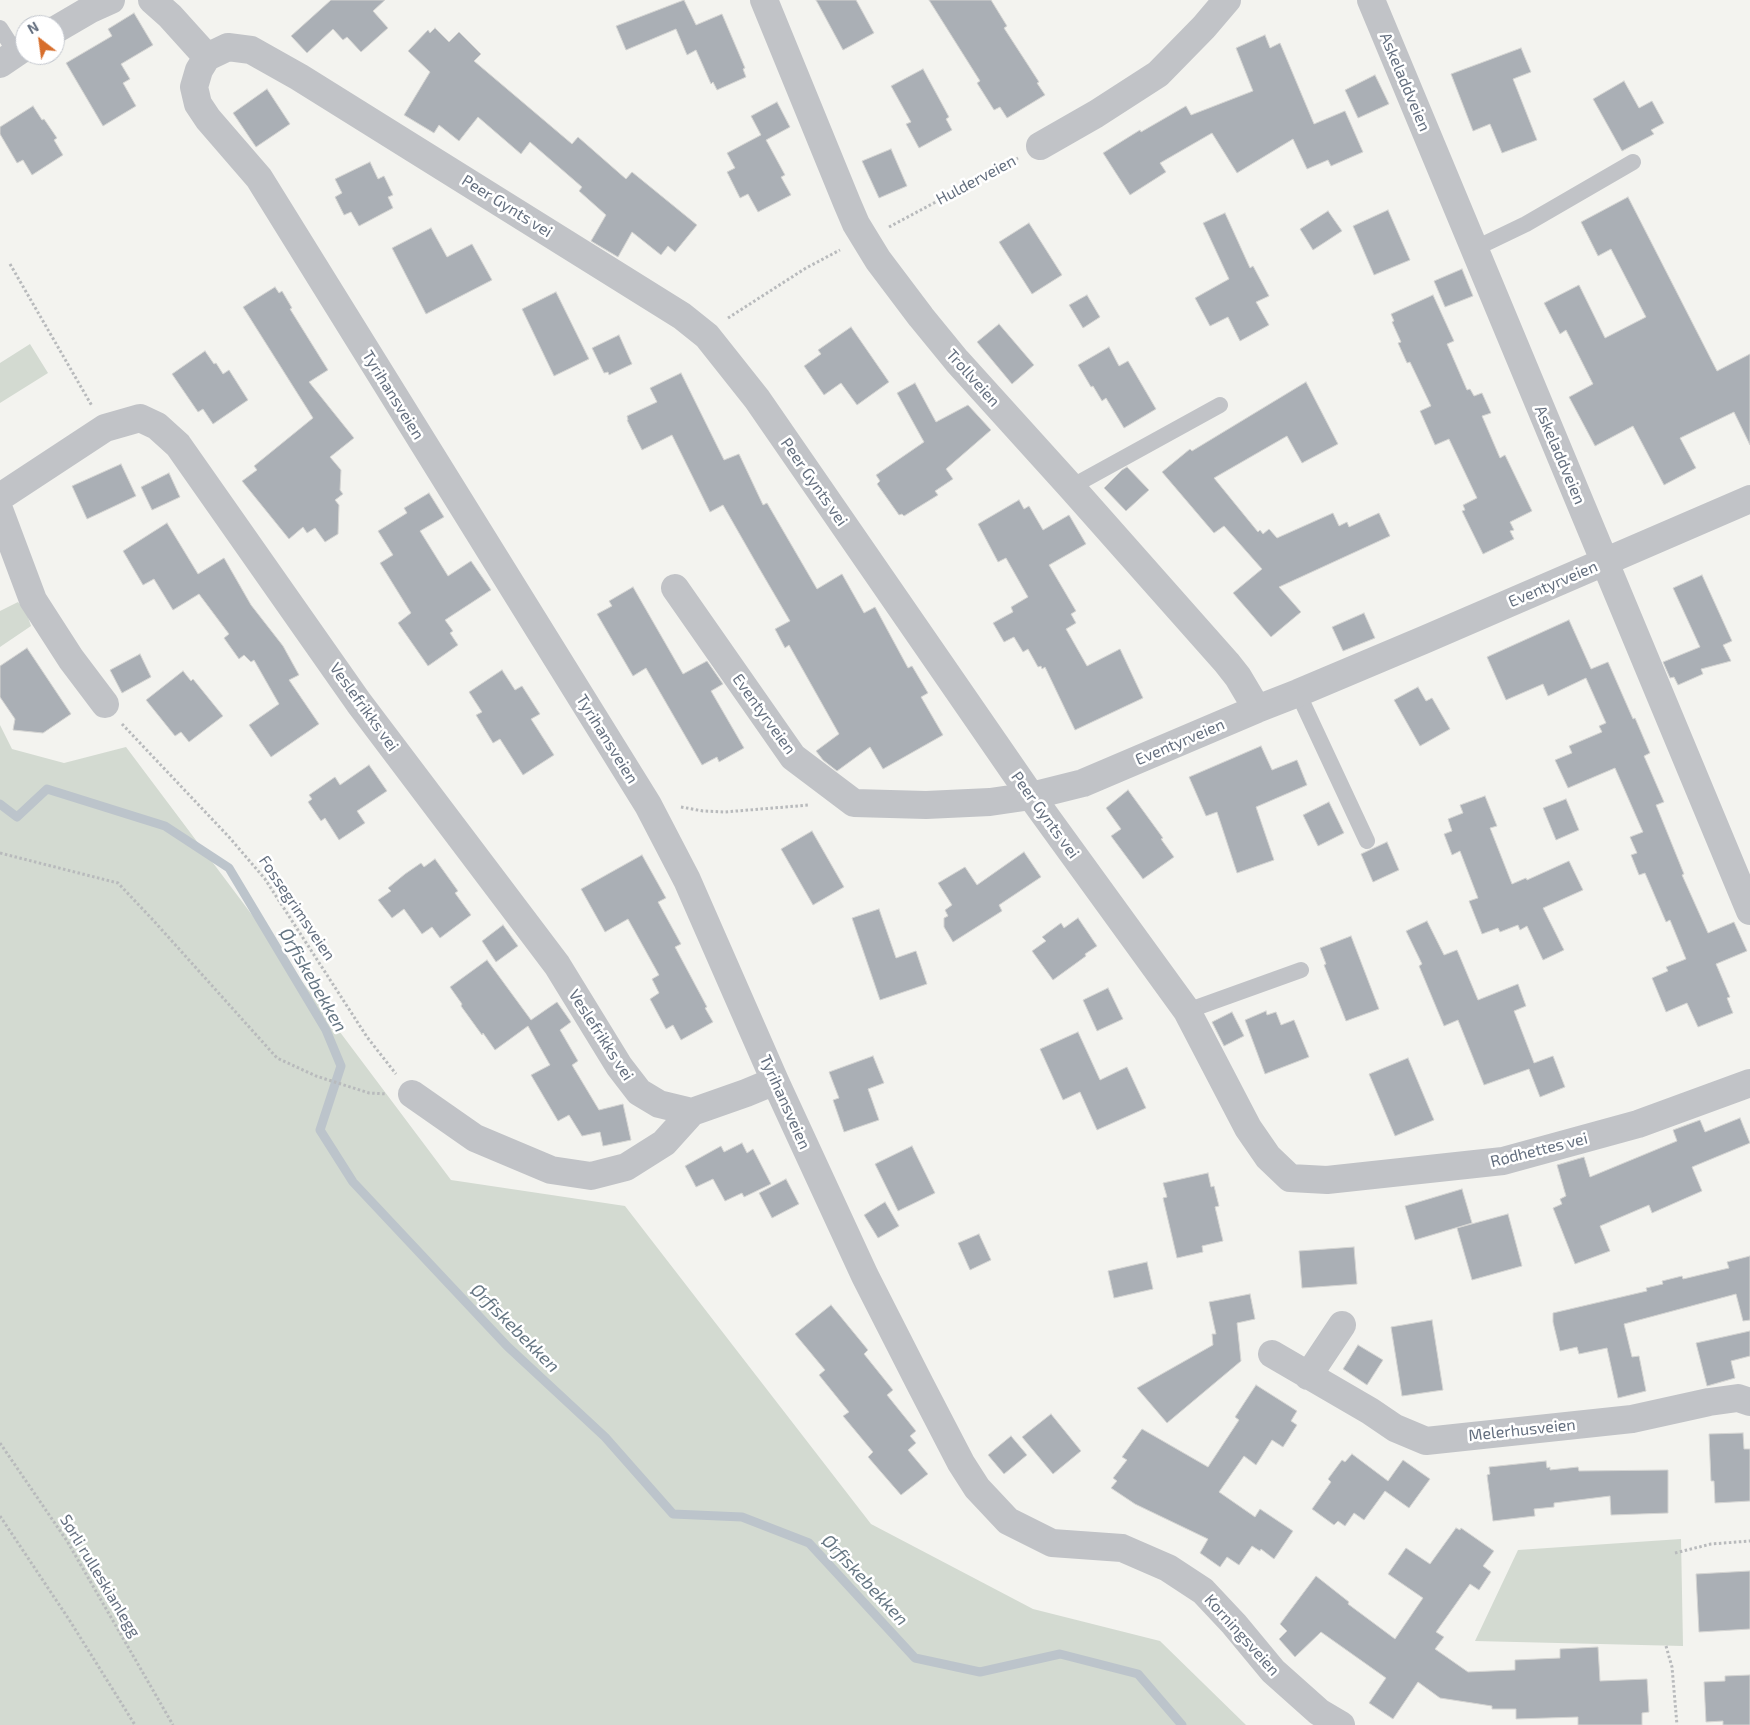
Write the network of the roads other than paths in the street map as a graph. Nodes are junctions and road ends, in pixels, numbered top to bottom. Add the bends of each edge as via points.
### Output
1 (111, 0) edge
2 (152, 0) edge
3 (764, 0) edge
4 (1227, 0) edge
5 (1371, 0) edge
6 (65, 24) edge
7 (0, 28) edge
8 (14, 55) edge
9 (207, 57) junction
10 (1040, 146) road end
11 (1633, 162) dead end
12 (1474, 249) junction
13 (1220, 404) dead end
14 (1072, 487) junction
15 (0, 497) edge
16 (1750, 499) edge
17 (0, 512) edge
18 (1605, 562) junction
19 (675, 588) dead end
20 (1298, 693) junction
21 (105, 704) road end
22 (1257, 708) junction
23 (1031, 796) junction
24 (1367, 841) dead end
25 (1750, 911) edge
26 (1301, 970) dead end
27 (1188, 1011) junction
28 (775, 1081) junction
29 (1750, 1083) edge
30 (412, 1094) road end
31 (692, 1112) junction
32 (1290, 1178) joint
33 (1342, 1325) dead end
34 (1272, 1354) dead end
35 (1308, 1376) junction
36 (1750, 1402) edge
37 (962, 1462) joint
38 (1341, 1725) edge

1 - 6 street
2 - 9 street
3 - 14 street, Trollveien via 837,180 865,239 898,287 958,362
4 - 10 street via 1158,74
5 - 12 street, Askeladdveien
7 - 8 lane
9 - 23 street, Peer Gynts vei via 228,48 251,50 291,72 682,316 707,336 757,399
9 - 28 street, Tyrihansveien via 194,86 198,104 259,178 648,805 687,880
11 - 12 lane via 1526,224
12 - 18 street, Askeladdveien
13 - 14 lane
14 - 22 street, Trollveien via 1227,663
15 - 31 street, Veslefrikks vei via 106,428 140,418 157,426 178,445 359,703 557,965 619,1066 639,1092 659,1104
16 - 18 street, Eventyrveien
17 - 21 street via 33,600 71,660
18 - 20 street, Eventyrveien
18 - 25 street, Askeladdveien
19 - 23 street, Eventyrveien via 793,757 854,803 990,802
20 - 22 street, Eventyrveien
20 - 24 lane
22 - 23 street, Eventyrveien via 1083,784
23 - 27 street, Peer Gynts vei
26 - 27 lane
27 - 32 street, Peer Gynts vei via 1248,1128 1268,1157
28 - 31 street
28 - 37 street, Tyrihansveien via 865,1276
29 - 32 street, Rødhettes vei via 1638,1124 1502,1161 1327,1180
30 - 31 street via 475,1138 551,1170 591,1176 626,1167 664,1143
33 - 35 street
34 - 35 street, Melerhusveien
35 - 36 street, Melerhusveien via 1395,1428 1426,1441 1632,1419 1738,1398
37 - 38 street, Korningsveien via 977,1488 1008,1521 1052,1543 1122,1548 1168,1568 1203,1591 1273,1671 1319,1712

